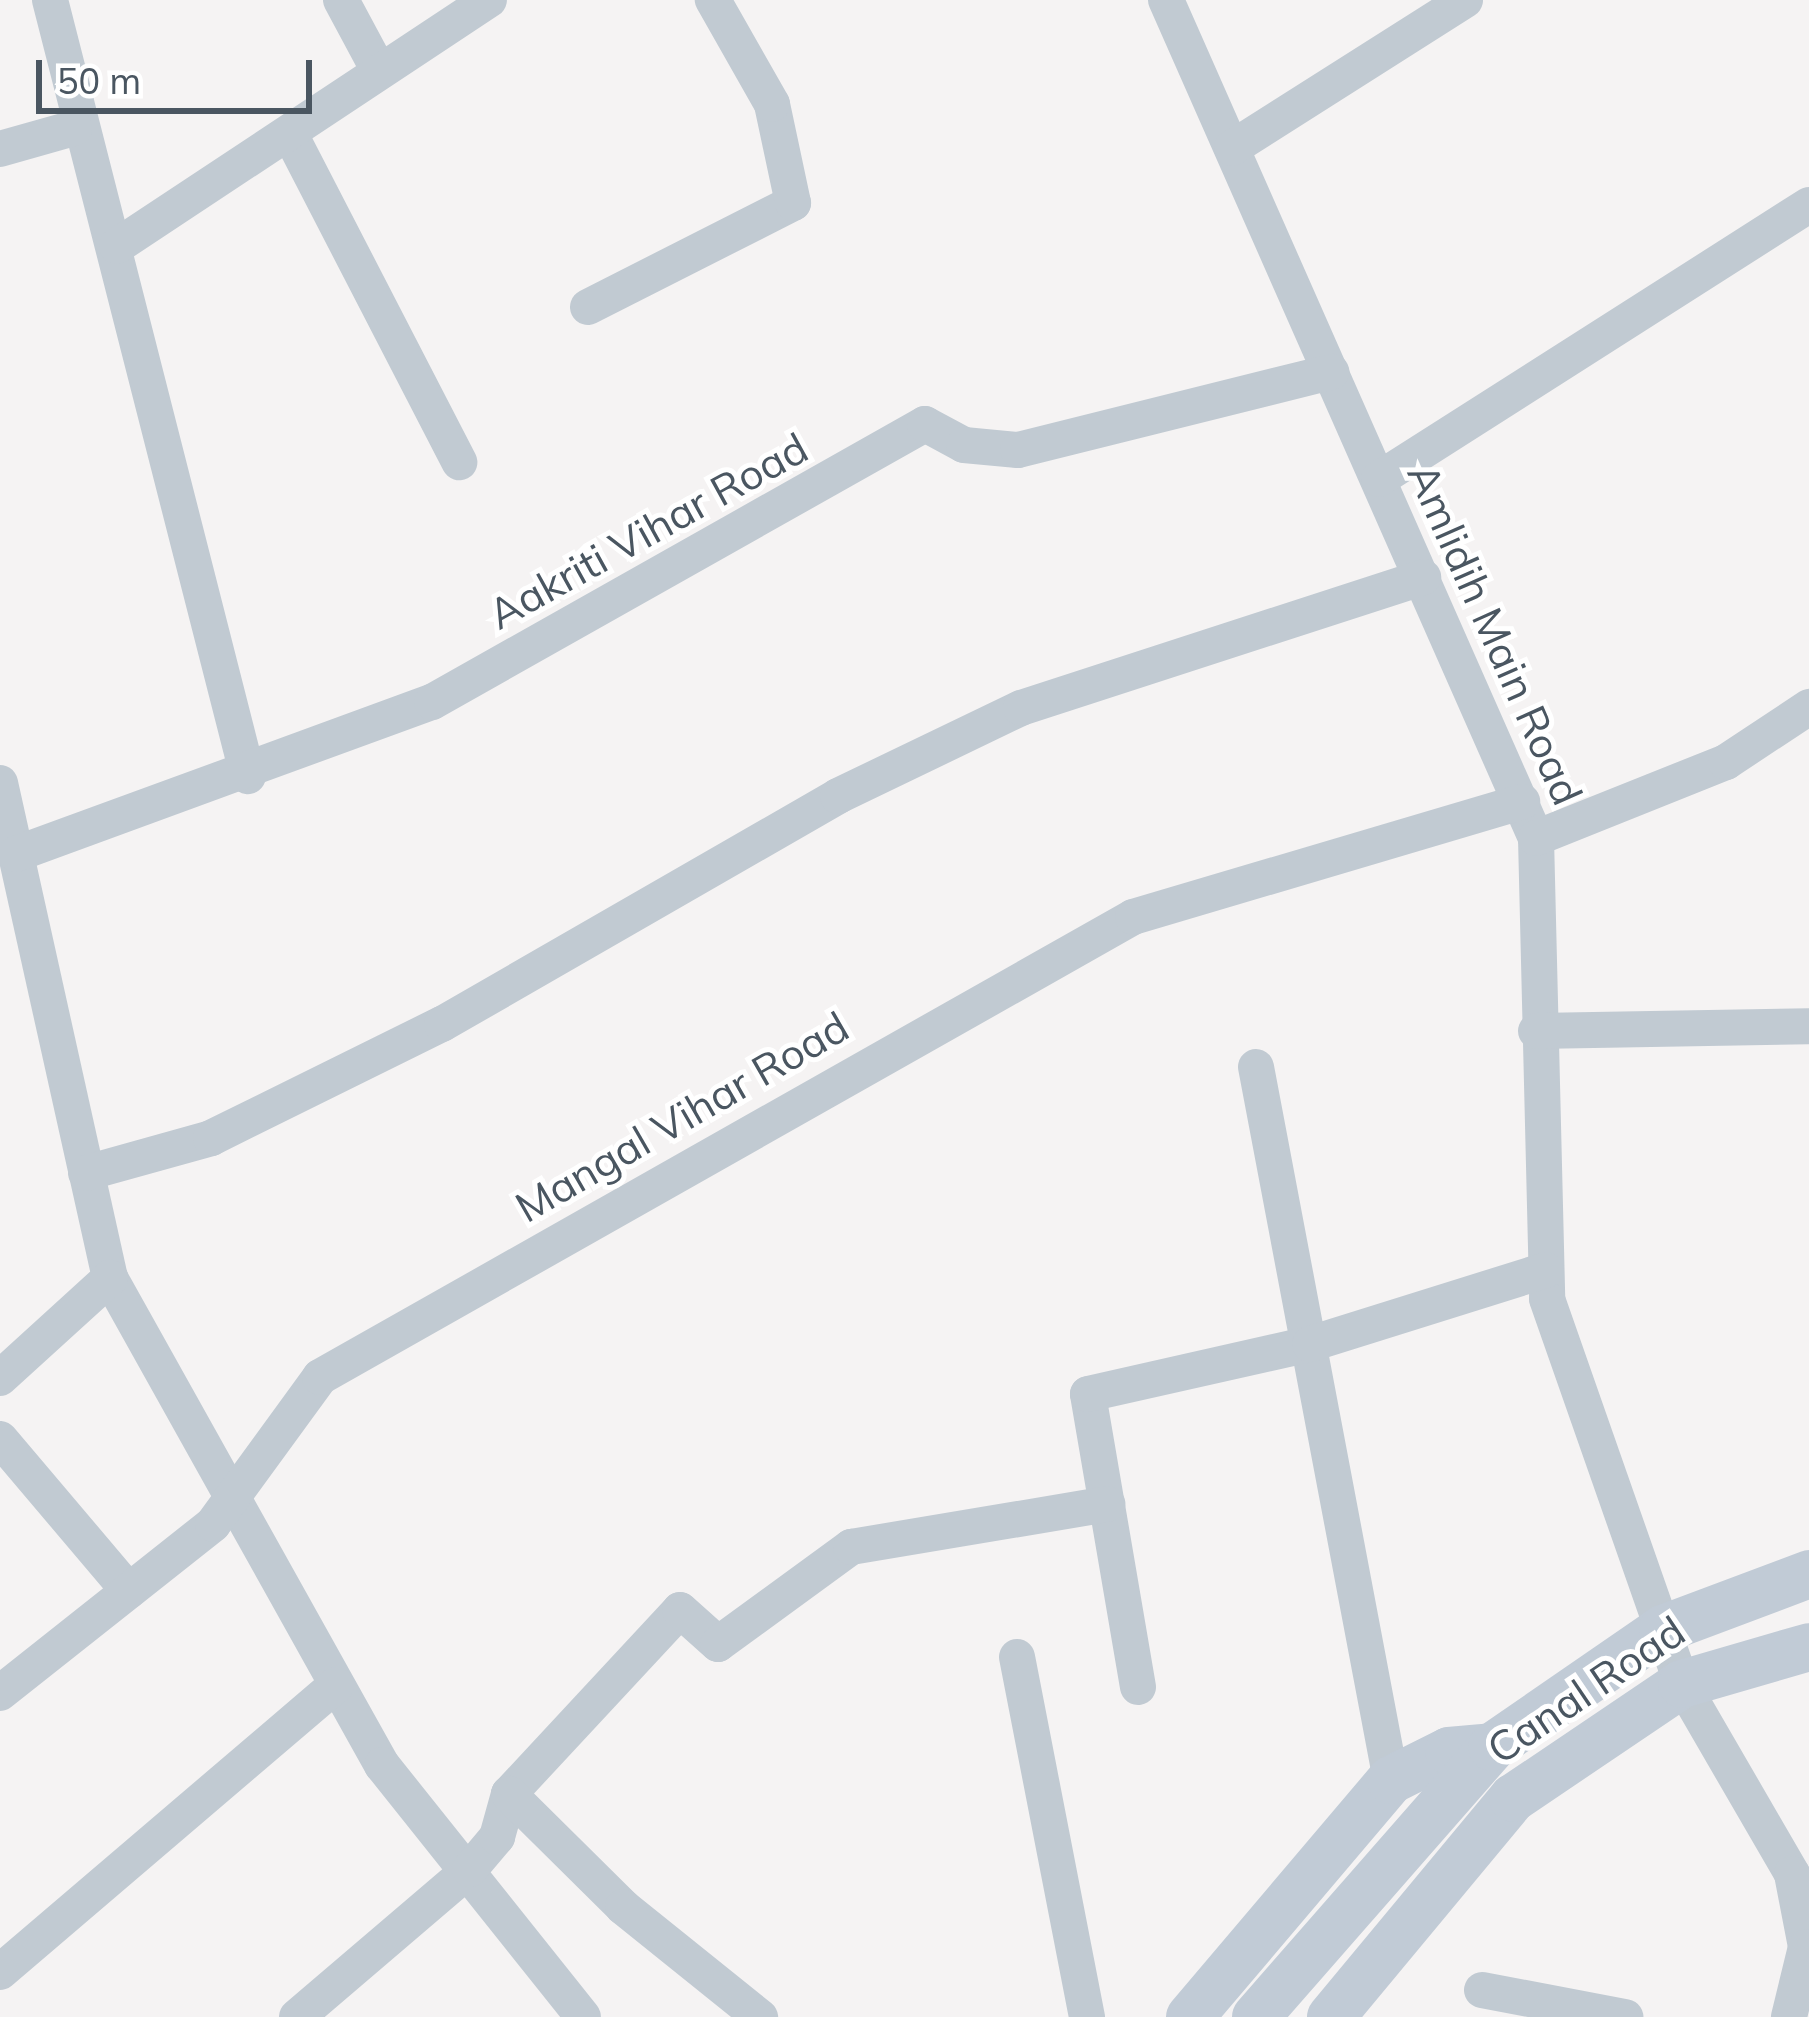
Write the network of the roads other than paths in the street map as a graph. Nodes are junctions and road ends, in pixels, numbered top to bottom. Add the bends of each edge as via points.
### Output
1 (50, 0) edge
2 (341, 0) edge
3 (489, 0) edge
4 (713, 0) edge
5 (1166, 0) edge
6 (1465, 0) edge
7 (378, 69) junction
8 (74, 128) junction
9 (292, 138) junction
10 (0, 148) edge
11 (1232, 148) junction
12 (1809, 205) edge
13 (117, 246) junction
14 (588, 308) dead end
15 (1331, 372) junction
16 (459, 462) dead end
17 (1379, 479) junction
18 (1423, 577) junction
19 (1809, 707) edge
20 (248, 776) junction
21 (0, 783) edge
22 (1522, 802) junction
23 (1536, 838) junction
24 (16, 854) junction
25 (1809, 1026) edge
26 (1536, 1031) junction
27 (1256, 1067) dead end
28 (86, 1173) junction
29 (1546, 1270) junction
30 (110, 1278) junction
31 (1310, 1344) junction
32 (0, 1378) edge
33 (0, 1438) edge
34 (230, 1501) junction
35 (1107, 1504) junction
36 (1809, 1574) edge
37 (129, 1591) junction
38 (1663, 1629) junction
39 (1809, 1647) edge
40 (1017, 1657) dead end
41 (1682, 1684) junction
42 (336, 1685) junction
43 (1138, 1687) dead end
44 (0, 1693) edge
45 (1492, 1747) junction
46 (1391, 1780) junction
47 (509, 1794) junction
48 (1801, 1860) edge
49 (470, 1869) junction
50 (0, 1972) edge
51 (1482, 1990) dead end
52 (1616, 2016) edge
53 (297, 2017) edge
54 (583, 2017) edge
55 (760, 2017) edge
56 (1087, 2017) edge
57 (1190, 2017) edge
58 (1256, 2017) edge
59 (1331, 2017) edge
60 (1790, 2017) edge

1 - 8 street
2 - 7 street
3 - 7 street
4 - 14 street via 772,104 793,203
5 - 11 street, Amlidih Main Road
6 - 11 street
7 - 9 street
8 - 10 street
8 - 13 street
9 - 13 street
9 - 16 street
11 - 15 street, Amlidih Main Road
12 - 17 street
13 - 20 street via 115,274
15 - 17 street, Amlidih Main Road
15 - 20 street, Aakriti Vihar Road via 1018,450 964,445 925,424 432,702
17 - 18 street, Amlidih Main Road
18 - 22 street, Amlidih Main Road
18 - 28 street via 1021,708 838,796 442,1024 211,1138
19 - 23 street via 1726,762
20 - 24 street, Aakriti Vihar Road
21 - 24 street
22 - 23 street, Amlidih Main Road
22 - 34 street, Mangal Vihar Road via 1132,917 979,998 320,1377
23 - 26 street, Amlidih Main Road
24 - 28 street
25 - 26 street
26 - 29 street, Amlidih Main Road
27 - 31 street
28 - 30 street
29 - 31 street
29 - 38 street, Amlidih Main Road
30 - 32 street
30 - 34 street
31 - 35 street via 1088,1394
31 - 46 street
33 - 37 street
34 - 37 street, Mangal Vihar Road
34 - 42 street
35 - 43 street
35 - 47 street via 851,1547 718,1644 680,1610
36 - 38 main road, Canal Road
37 - 44 street, Mangal Vihar Road
38 - 41 street, Amlidih Main Road
38 - 45 main road, Canal Road
39 - 41 main road, Canal Road
40 - 56 street
41 - 48 street, Amlidih Main Road
41 - 59 main road, Canal Road via 1513,1798
42 - 49 street via 382,1765
42 - 50 street
45 - 46 main road via 1449,1751
45 - 58 main road, Canal Road
46 - 57 main road
47 - 49 street via 497,1837
47 - 55 street via 623,1907
48 - 60 street, Amlidih Main Road via 1806,1947
49 - 53 street
49 - 54 street
51 - 52 street

